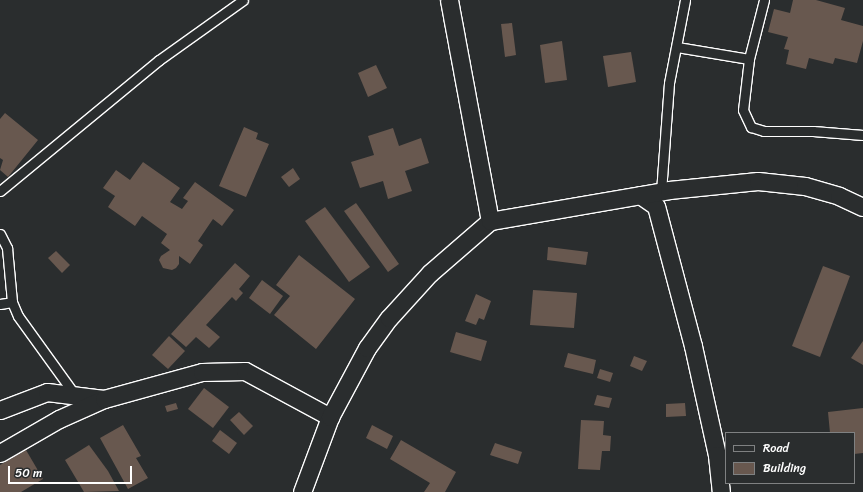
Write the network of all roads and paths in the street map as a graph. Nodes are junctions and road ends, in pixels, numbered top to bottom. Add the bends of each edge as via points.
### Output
1 (243, 0) edge
2 (449, 0) edge
3 (685, 0) edge
4 (764, 0) edge
5 (677, 47) junction
6 (749, 60) junction
7 (863, 135) edge
8 (0, 191) edge
9 (662, 196) junction
10 (863, 207) edge
11 (490, 221) junction
12 (0, 234) edge
13 (12, 302) junction
14 (0, 304) edge
15 (75, 396) junction
16 (104, 399) junction
17 (0, 410) edge
18 (330, 417) junction
19 (0, 453) edge
20 (302, 492) edge
21 (721, 492) edge

1 - 8 lane via 159,60
2 - 11 street
3 - 5 lane
4 - 6 lane
5 - 6 lane
5 - 9 lane via 669,83
6 - 7 lane via 743,110 751,127 764,131
9 - 10 street via 758,181 805,186 839,196
9 - 11 street via 640,196
9 - 21 street via 717,455
11 - 18 street via 430,273 389,318 368,348
12 - 13 lane via 7,248
13 - 14 lane
13 - 15 lane via 18,316
15 - 16 street
15 - 17 street via 47,392
16 - 18 street via 202,372 245,371
16 - 19 street via 59,419
18 - 20 street

